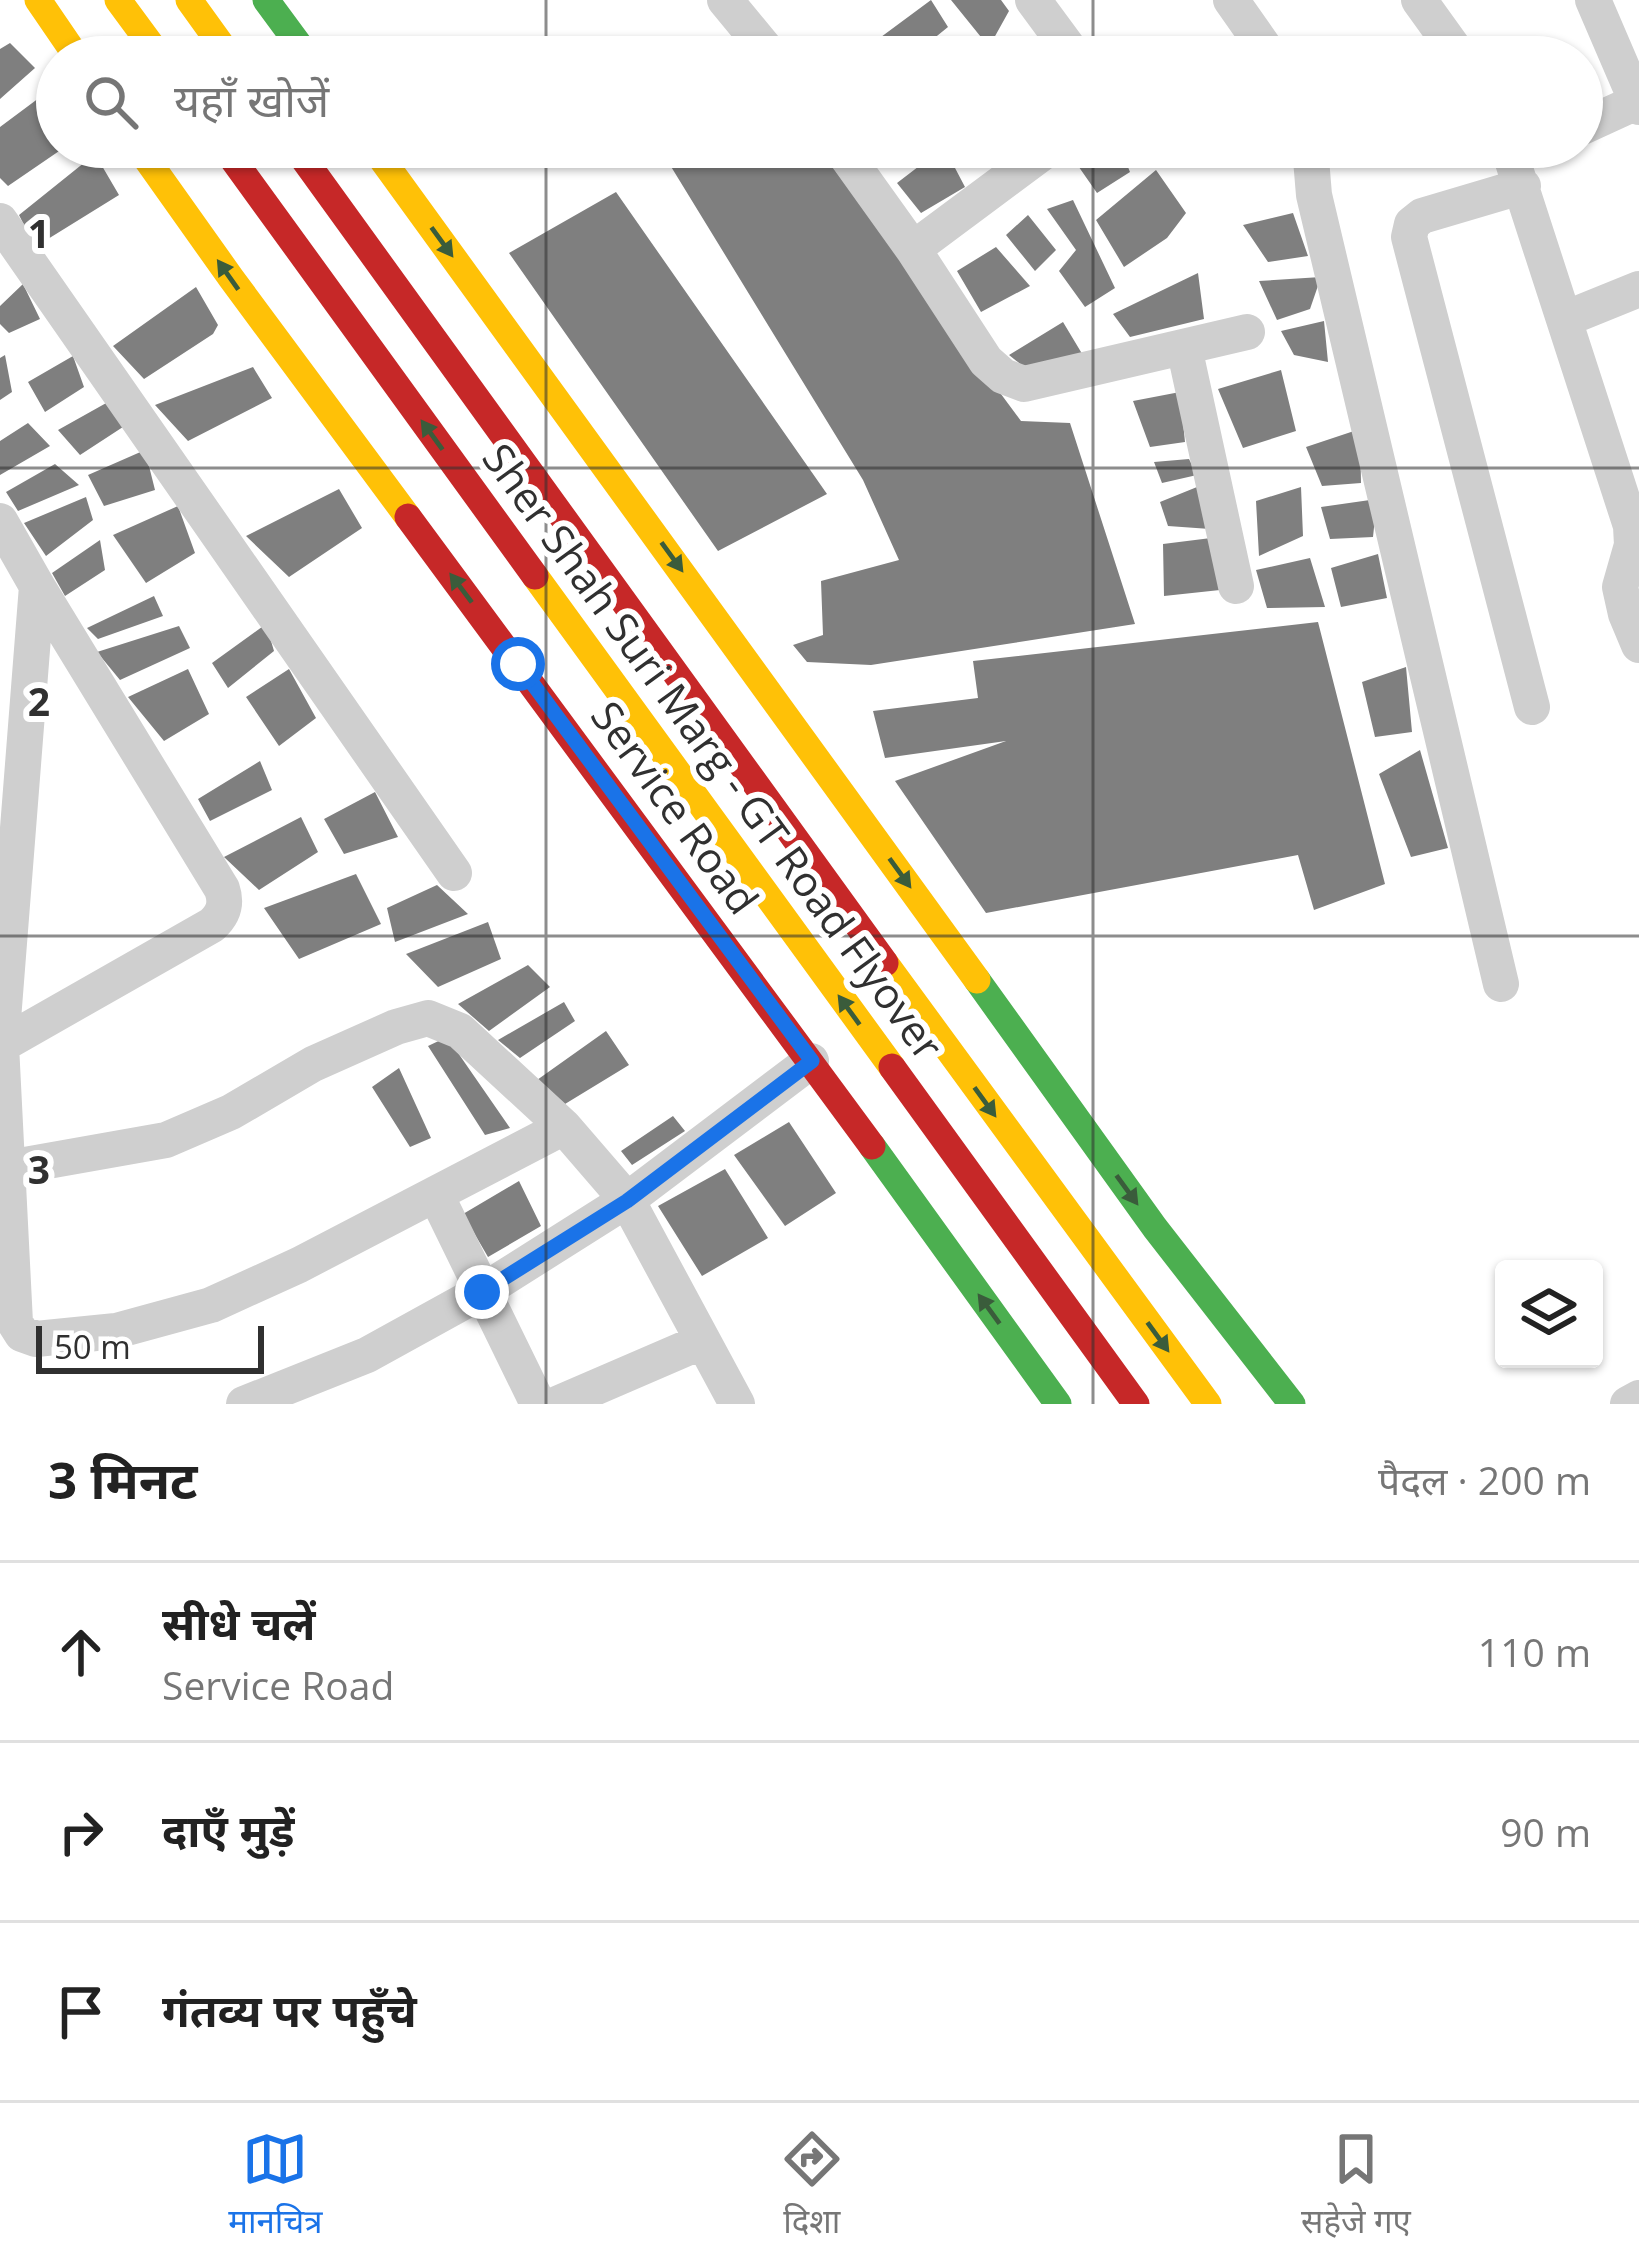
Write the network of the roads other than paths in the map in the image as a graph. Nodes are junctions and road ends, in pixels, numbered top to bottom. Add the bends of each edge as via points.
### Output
1 (38, 0) edge
2 (118, 0) edge
3 (189, 0) edge
4 (266, 0) edge
5 (725, 0) edge
6 (1033, 0) edge
7 (1231, 0) edge
8 (1419, 0) edge
9 (1593, 0) edge
10 (63, 36) edge
11 (145, 36) edge
12 (215, 36) edge
13 (293, 36) edge
14 (755, 36) edge
15 (1060, 36) edge
16 (1256, 36) edge
17 (1445, 36) edge
18 (1638, 103) edge
19 (1603, 118) edge
20 (153, 168) edge
21 (239, 168) edge
22 (310, 168) edge
23 (388, 168) edge
24 (855, 168) edge
25 (1022, 168) edge
26 (1311, 168) edge
27 (1506, 168) edge
28 (1522, 168) edge
29 (0, 221) edge
30 (913, 249) junction
31 (1639, 289) edge
32 (1565, 319) junction
33 (1247, 332) dead end
34 (1184, 347) junction
35 (1628, 476) edge
36 (0, 521) edge
37 (37, 586) junction
38 (1236, 586) dead end
39 (1635, 623) edge
40 (1532, 707) dead end
41 (454, 873) dead end
42 (1501, 984) dead end
43 (1, 1045) edge
44 (812, 1061) junction
45 (564, 1127) junction
46 (8, 1168) junction
47 (436, 1195) junction
48 (627, 1201) junction
49 (482, 1292) junction
50 (704, 1341) junction
51 (1639, 1398) edge
52 (248, 1403) edge
53 (538, 1404) edge
54 (557, 1404) edge
55 (736, 1404) edge
56 (1058, 1404) edge
57 (1136, 1404) edge
58 (1208, 1404) edge
59 (1292, 1404) edge
60 (1628, 1404) edge

1 - 10 main road
2 - 11 main road
3 - 12 main road
4 - 13 main road
5 - 14 street
6 - 15 street
7 - 16 street
8 - 17 street
9 - 18 street
18 - 19 street
44 -> 20 main road, Service Road
57 -> 21 main road, Sher Shah Suri Marg - GT Road Flyover
22 -> 58 main road, Sher Shah Suri Marg - GT Road Flyover
23 -> 59 main road via 1155,1228
24 - 30 street
25 - 30 street
26 - 42 street
27 - 40 street via 1423,216 1409,237
28 - 32 street
29 - 41 street
30 - 34 street via 986,362 1024,384
31 - 32 street
32 - 35 street
33 - 34 street
34 - 38 street
35 - 39 street via 1632,545 1620,587
36 - 37 street
37 - 43 street
37 - 43 street via 226,900 212,925
43 - 46 street
44 - 48 street
56 -> 44 main road, Service Road
45 - 46 street via 460,1031 428,1018 313,1064 166,1140
45 - 47 street
45 - 48 street
46 - 47 street via 15,1323 36,1339 116,1330 211,1305
47 - 49 street
48 - 49 street
48 - 50 street
49 - 52 street via 367,1355
49 - 53 street
50 - 54 street
50 - 55 street
51 - 60 street

